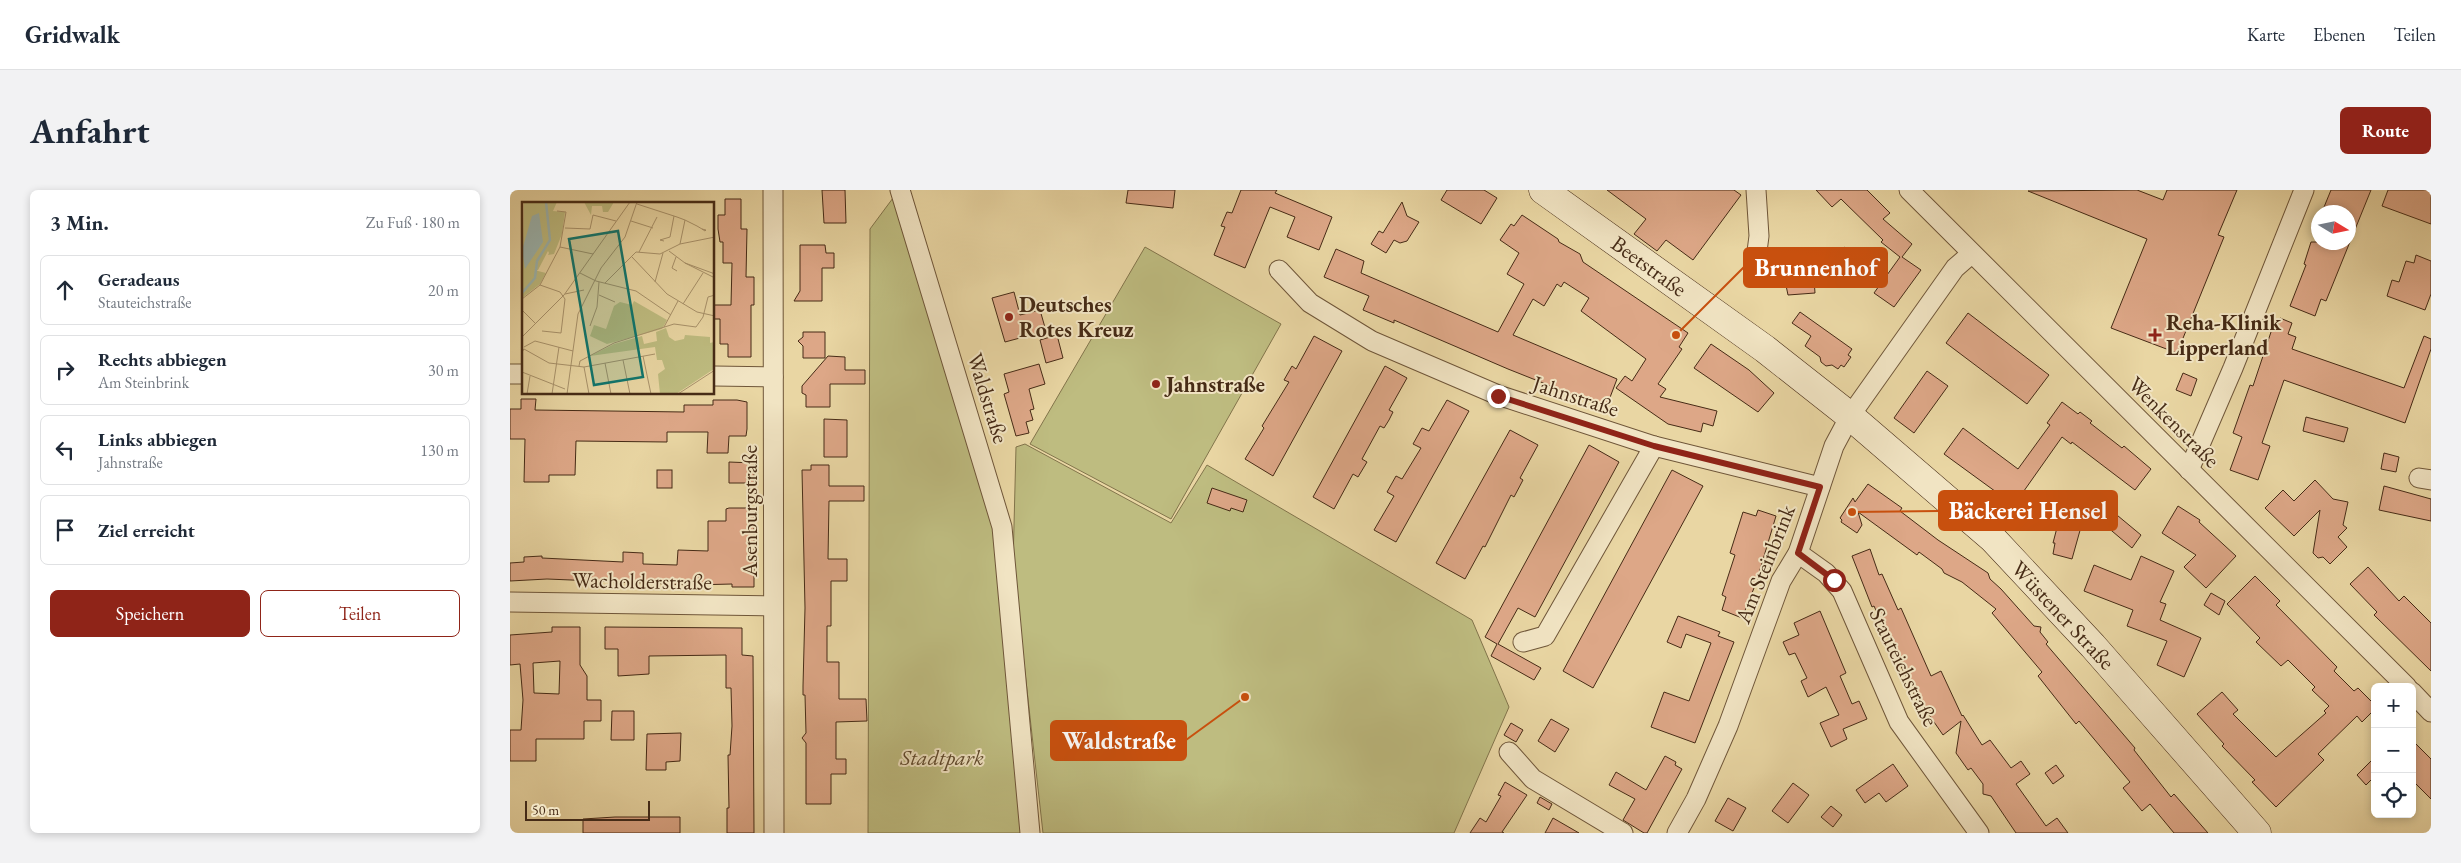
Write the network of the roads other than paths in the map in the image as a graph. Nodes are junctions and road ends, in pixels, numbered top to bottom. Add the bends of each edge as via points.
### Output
1 (773, 190) edge
2 (900, 190) edge
3 (1542, 190) edge
4 (1756, 190) edge
5 (1908, 190) edge
6 (2304, 190) edge
7 (1971, 254) junction
8 (1279, 270) dead end
9 (1754, 275) dead end
10 (715, 376) edge
11 (773, 377) junction
12 (1850, 416) junction
13 (1654, 446) junction
14 (2189, 470) junction
15 (1820, 487) junction
16 (1798, 553) junction
17 (510, 602) edge
18 (773, 606) junction
19 (1523, 642) dead end
20 (2402, 683) edge
21 (2416, 696) edge
22 (2431, 712) edge
23 (1509, 752) dead end
24 (774, 833) edge
25 (1030, 833) edge
26 (1622, 833) edge
27 (1677, 833) edge
28 (1979, 833) edge
29 (2257, 833) edge

1 - 11 street, Asenburgstraße
2 - 25 street, Waldstraße via 1002,527
3 - 12 main road, Beetstraße via 1765,349
4 - 9 street via 1759,236
5 - 7 street, Wenkenstraße
6 - 14 street
7 - 12 street, Am Steinbrink via 1955,268
7 - 14 street, Wenkenstraße
8 - 13 street, Jahnstraße via 1310,303 1372,342 1498,396
10 - 11 street
11 - 18 street, Asenburgstraße
12 - 15 street, Am Steinbrink via 1834,446
12 - 29 main road, Wüstener Straße via 1993,539
13 - 15 street, Jahnstraße
13 - 19 street via 1545,636
14 - 20 street, Wenkenstraße
15 - 16 street, Am Steinbrink
16 - 27 street, Am Steinbrink via 1781,581 1728,726 1696,799
16 - 28 street, Stauteichstraße via 1826,573 1842,590 1899,722
17 - 18 street, Wacholderstraße
18 - 24 street, Asenburgstraße
21 - 22 street
23 - 26 street via 1533,779

